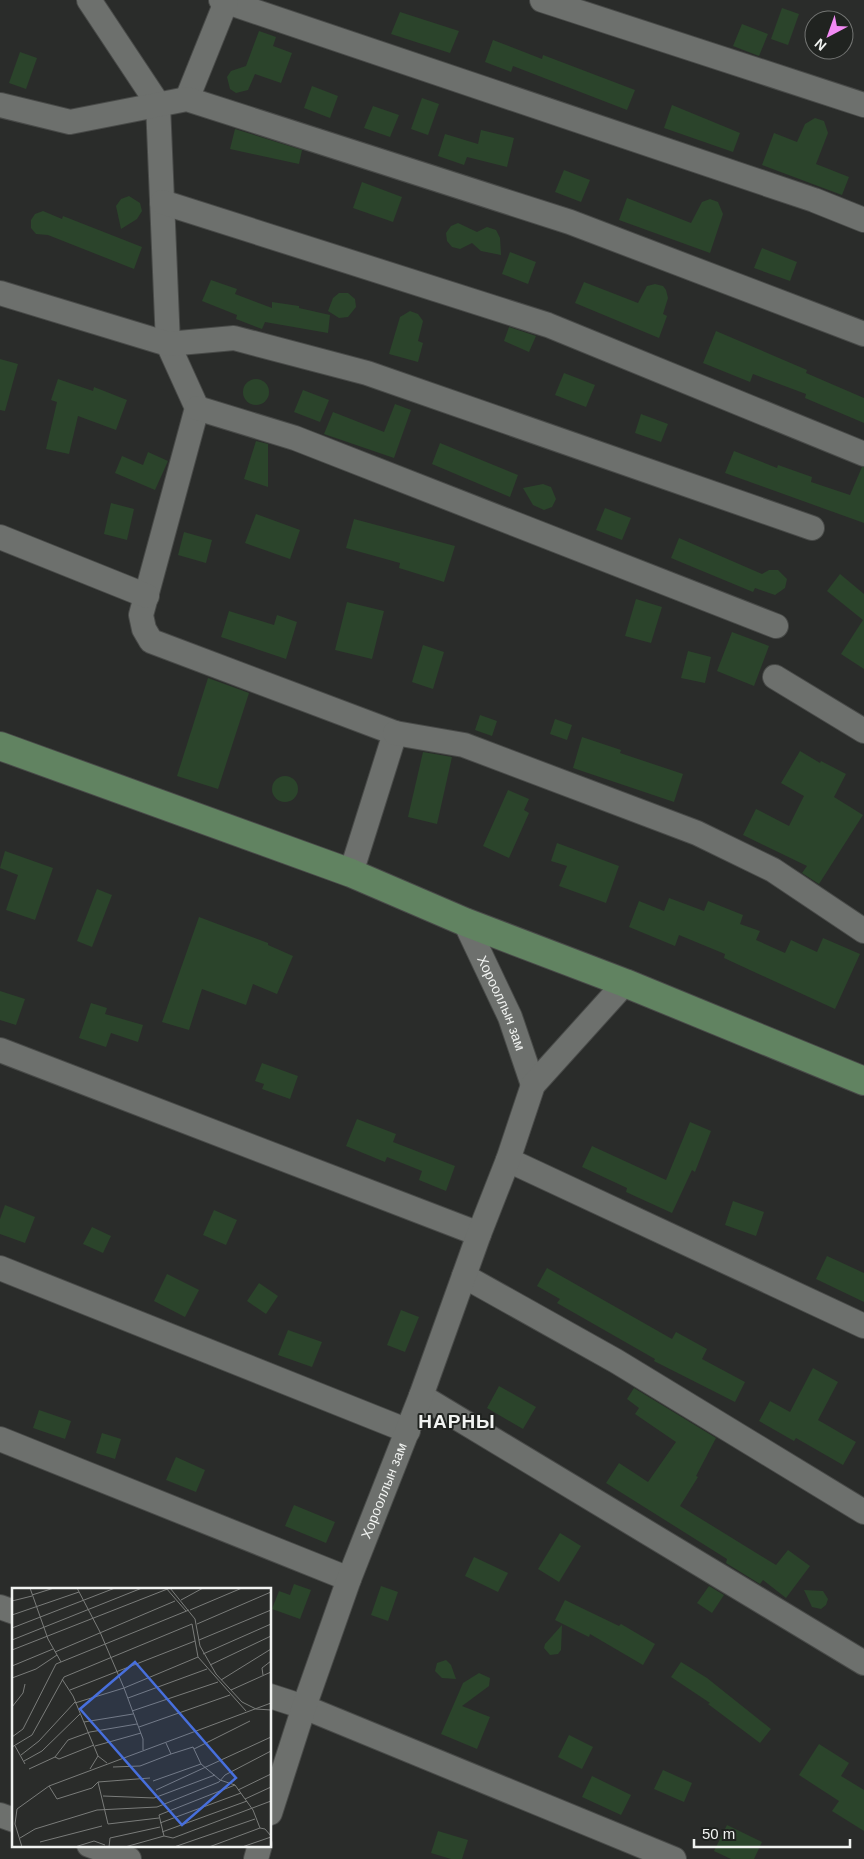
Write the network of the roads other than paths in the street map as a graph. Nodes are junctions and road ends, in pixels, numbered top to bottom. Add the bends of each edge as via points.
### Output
1 (89, 0) edge
2 (542, 0) edge
3 (223, 1) edge
4 (187, 99) junction
5 (158, 104) junction
6 (0, 105) edge
7 (864, 105) edge
8 (162, 202) junction
9 (864, 220) edge
10 (0, 293) edge
11 (864, 334) edge
12 (168, 344) junction
13 (197, 408) junction
14 (864, 454) edge
15 (812, 528) dead end
16 (0, 537) edge
17 (147, 596) junction
18 (776, 626) dead end
19 (775, 677) dead end
20 (864, 731) edge
21 (395, 733) junction
22 (0, 746) edge
23 (350, 873) junction
24 (465, 922) junction
25 (864, 930) edge
26 (625, 983) junction
27 (0, 1050) edge
28 (864, 1081) edge
29 (533, 1085) junction
30 (508, 1160) junction
31 (479, 1234) junction
32 (0, 1268) edge
33 (464, 1276) junction
34 (864, 1326) edge
35 (421, 1396) junction
36 (408, 1431) junction
37 (0, 1439) edge
38 (864, 1512) edge
39 (350, 1580) junction
40 (0, 1607) edge
41 (12, 1611) edge
42 (864, 1663) edge
43 (271, 1696) edge
44 (304, 1707) junction
45 (271, 1811) edge
46 (0, 1815) edge
47 (12, 1819) edge
48 (91, 1846) edge
49 (260, 1846) edge
50 (129, 1859) edge
51 (256, 1859) edge
52 (674, 1859) edge

1 - 5 street
2 - 7 street
3 - 4 street
3 - 9 street
4 - 5 street
4 - 11 street via 570,222
5 - 6 street via 70,122
5 - 8 street
8 - 12 street
8 - 14 street via 548,325
10 - 12 street
12 - 13 street
12 - 15 street via 234,338 367,373
13 - 17 street
13 - 18 street via 295,438
16 - 17 street
17 - 21 street via 141,615 151,641
19 - 20 street
21 - 23 street
21 - 25 street via 464,744 696,833 773,870
22 - 23 main road
23 - 24 main road
24 - 26 main road
24 - 29 street, Хорооллын зам via 510,1017
26 - 28 main road
26 - 29 street, Хорооллын зам
27 - 31 street
29 - 30 street, Хорооллын зам
30 - 31 street, Хорооллын зам
30 - 34 street
31 - 33 street, Хорооллын зам
32 - 36 street
33 - 35 street, Хорооллын зам
33 - 38 street via 616,1361
35 - 36 street, Хорооллын зам
35 - 42 street
36 - 39 street, Хорооллын зам
37 - 39 street
39 - 44 street, Хорооллын зам
40 - 41 street
43 - 44 street
44 - 45 street, Хорооллын зам
44 - 52 street
46 - 47 street
48 - 50 street
49 - 51 street

